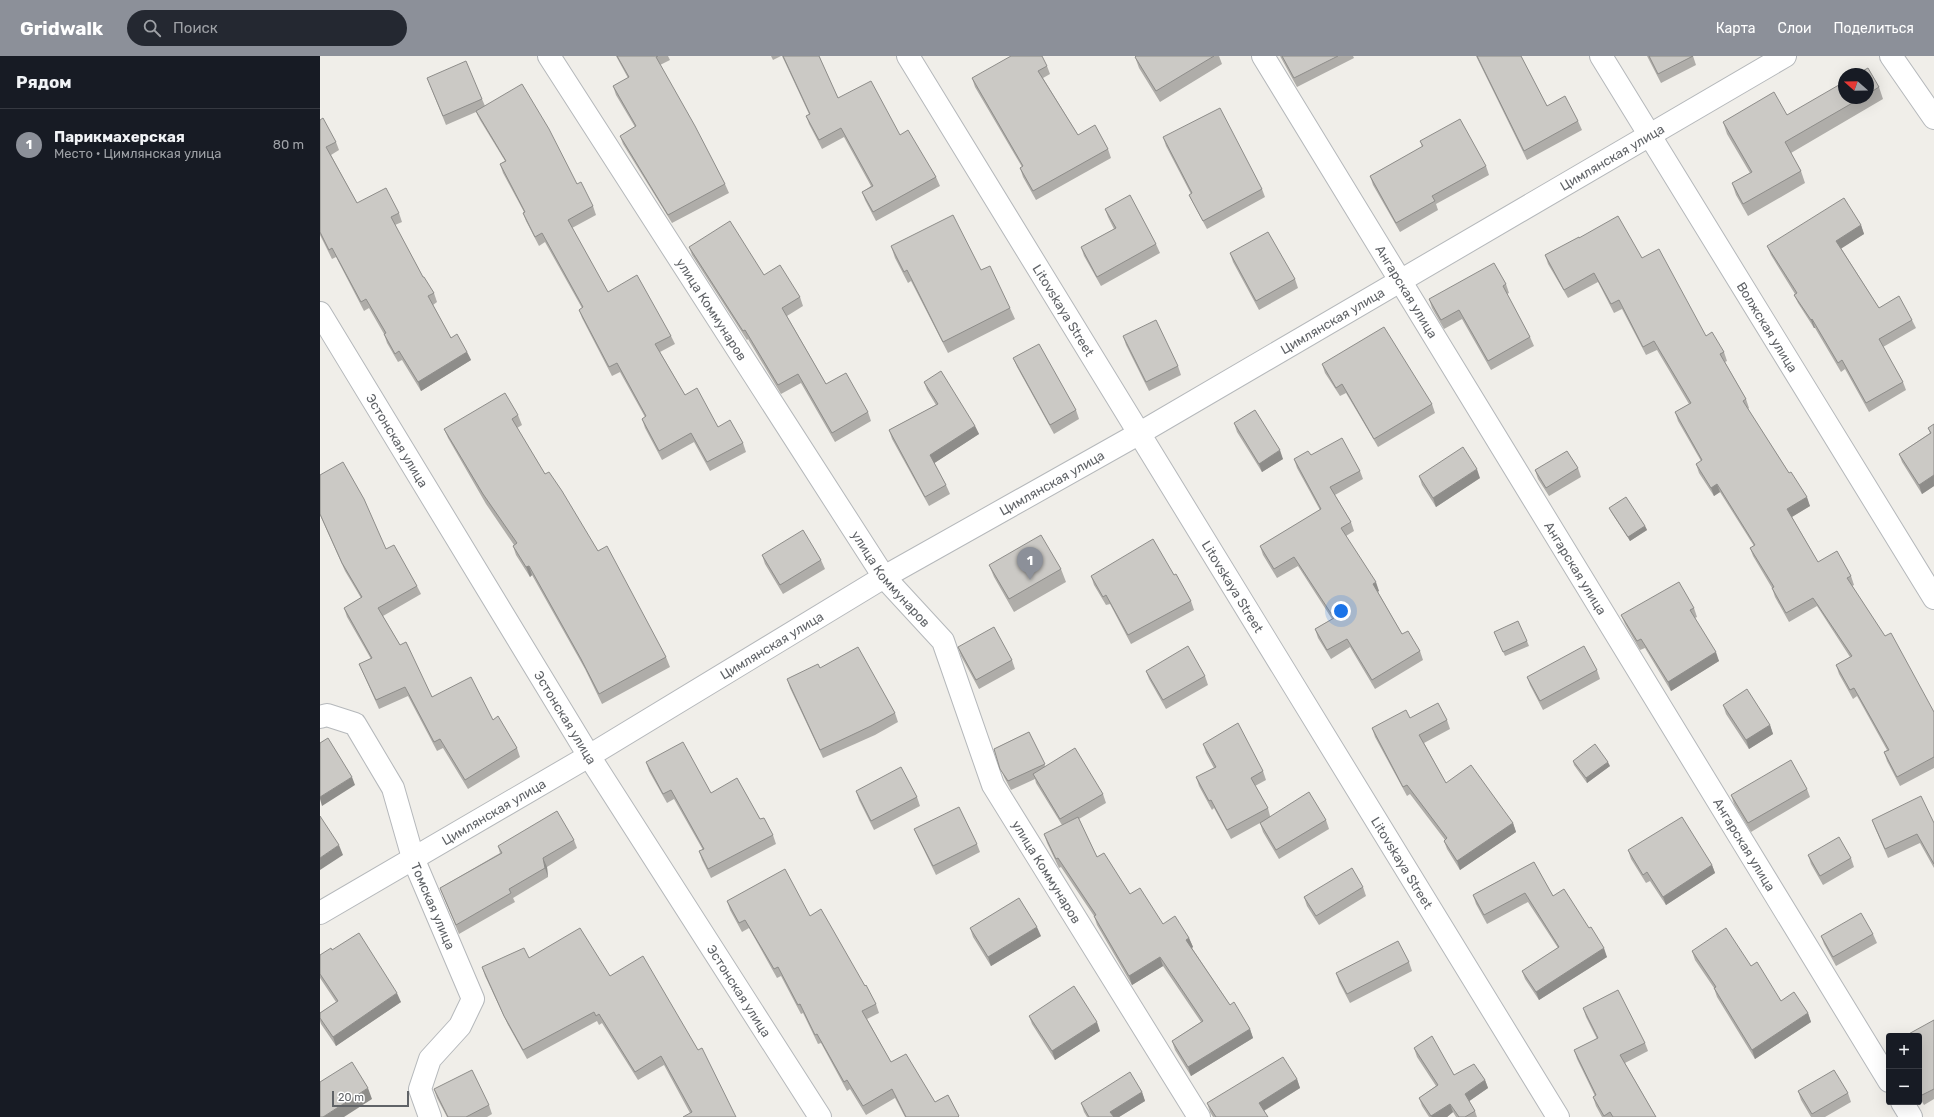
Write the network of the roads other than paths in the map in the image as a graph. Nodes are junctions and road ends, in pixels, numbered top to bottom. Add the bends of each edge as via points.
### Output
1 (549, 56) edge
2 (908, 56) edge
3 (1263, 56) edge
4 (1600, 56) edge
5 (1785, 56) edge
6 (1891, 56) edge
7 (1934, 118) edge
8 (1648, 136) junction
9 (1401, 281) junction
10 (320, 313) edge
11 (1140, 433) junction
12 (884, 578) junction
13 (1934, 598) edge
14 (320, 717) edge
15 (589, 756) junction
16 (413, 858) junction
17 (320, 913) edge
18 (1886, 1076) edge
19 (1904, 1105) edge
20 (430, 1117) edge
21 (820, 1117) edge
22 (1199, 1117) edge
23 (1558, 1117) edge
24 (1911, 1117) edge

1 - 12 street, улица Коммунаров
2 - 11 street, Litovskaya Street
3 - 9 street, Ангарская улица
4 - 8 street, Волжская улица
5 - 8 street, Цимлянская улица
6 - 7 street
8 - 9 street, Цимлянская улица
8 - 13 street, Волжская улица
9 - 11 street, Цимлянская улица
9 - 18 street, Ангарская улица
10 - 15 street, Эстонская улица
11 - 12 street, Цимлянская улица
11 - 23 street, Litovskaya Street
12 - 15 street, Цимлянская улица
12 - 22 street, улица Коммунаров via 943,641 993,785
14 - 16 street, Томская улица via 327,715 355,724 393,788
15 - 16 street, Цимлянская улица
15 - 21 street, Эстонская улица
16 - 17 street, Цимлянская улица
16 - 20 street, Томская улица via 473,998 460,1026 430,1059 420,1089
19 - 24 street

